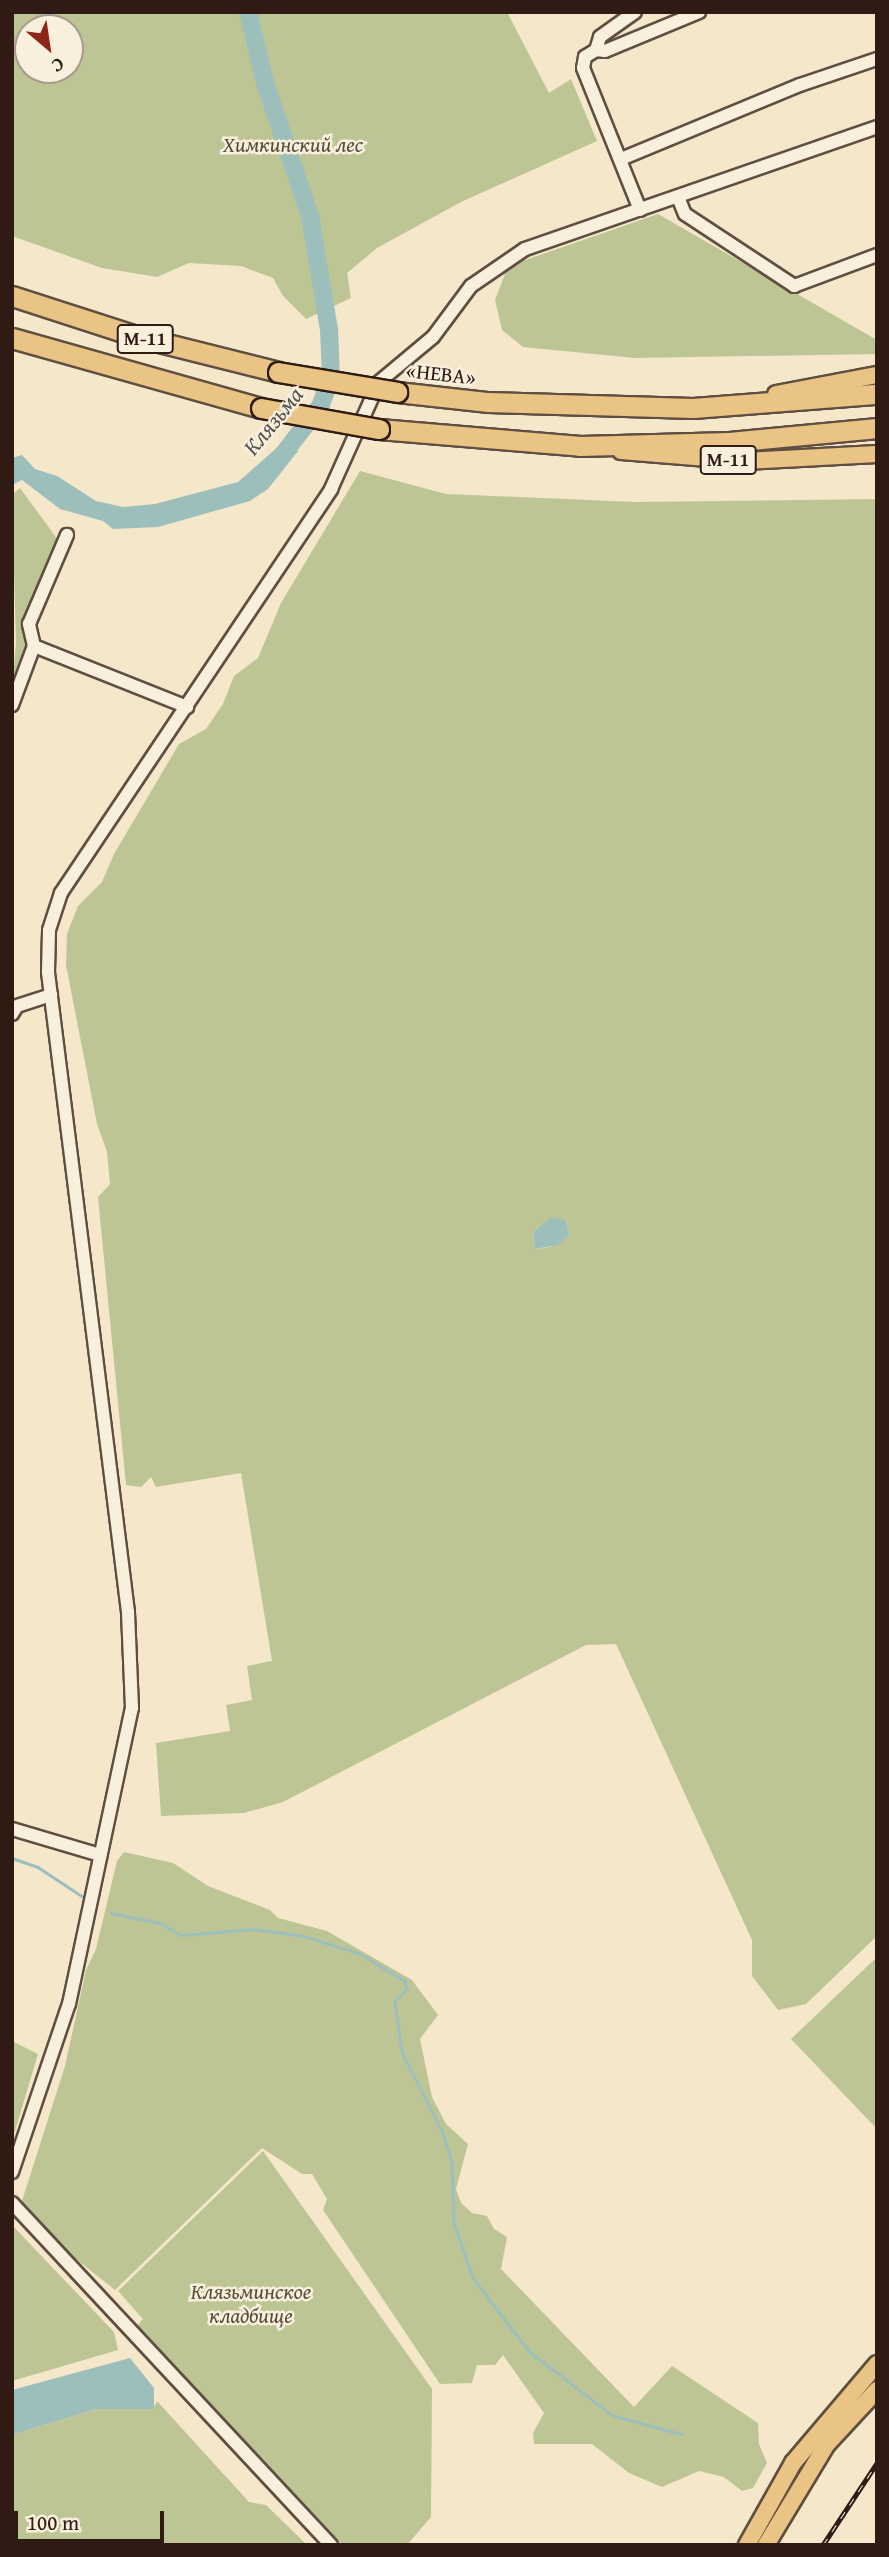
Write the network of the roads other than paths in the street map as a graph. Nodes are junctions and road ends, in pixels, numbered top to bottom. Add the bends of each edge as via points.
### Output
1 (635, 12) edge
2 (699, 12) edge
3 (596, 50) junction
4 (877, 59) edge
5 (877, 127) edge
6 (621, 159) junction
7 (678, 197) junction
8 (640, 210) junction
9 (877, 256) edge
10 (12, 296) edge
11 (12, 338) edge
12 (877, 375) edge
13 (877, 394) edge
14 (693, 408) junction
15 (877, 428) edge
16 (580, 446) junction
17 (877, 454) edge
18 (67, 535) dead end
19 (34, 646) junction
20 (12, 705) edge
21 (187, 707) junction
22 (51, 995) junction
23 (12, 1014) edge
24 (12, 1829) edge
25 (100, 1855) junction
26 (12, 2172) edge
27 (12, 2203) edge
28 (877, 2364) edge
29 (877, 2390) edge
30 (331, 2545) edge
31 (747, 2545) edge
32 (766, 2545) edge

1 - 3 street via 600,37
2 - 3 street via 605,51
3 - 6 street via 585,57 583,68
4 - 6 street via 800,85
5 - 7 street
6 - 8 street
7 - 8 street
7 - 9 street via 685,215 794,286
8 - 21 street via 525,248 496,265 471,286 433,337 379,382 331,489
10 - 14 highway, «НЕВА» / М-11, bridge via 139,337 278,372 397,392 488,402
11 - 16 highway, М-11, bridge via 261,408 379,429
12 - 14 main road, М-11
13 - 14 highway, «НЕВА» / М-11
15 - 16 highway, М-11 via 729,442
16 - 17 main road, М-11 via 746,461
18 - 19 street via 29,624
19 - 20 street
19 - 21 street
21 - 22 street via 61,893 49,930
22 - 23 street via 17,1006
22 - 25 street via 132,1672 125,1749
24 - 25 street
25 - 26 street via 69,2004
27 - 30 street
28 - 31 main road via 793,2463
29 - 32 main road via 827,2444

